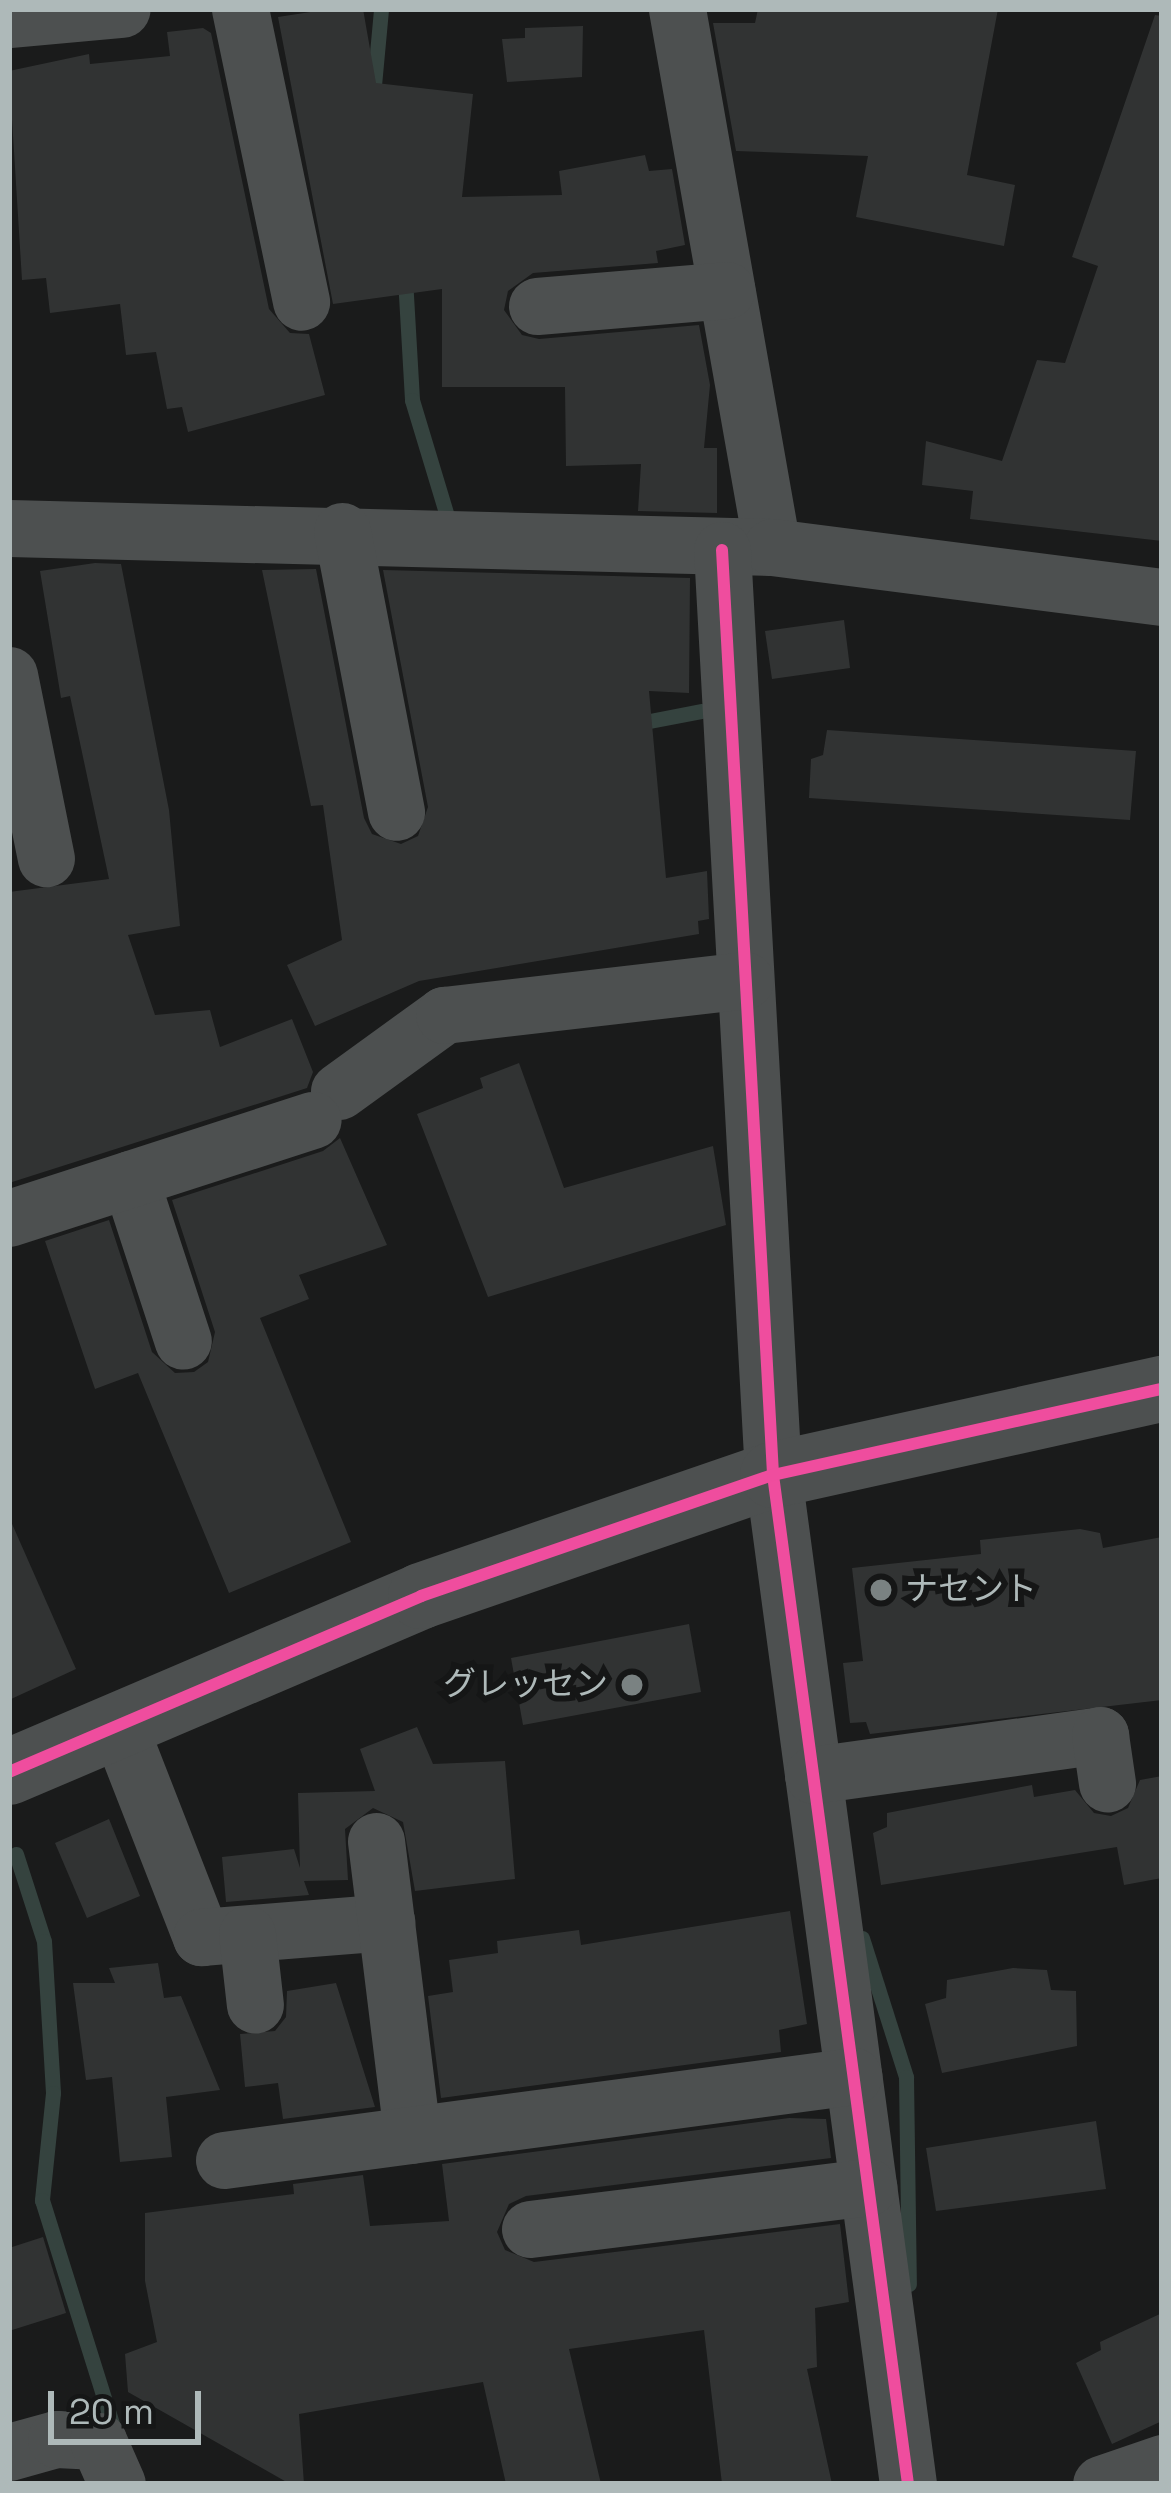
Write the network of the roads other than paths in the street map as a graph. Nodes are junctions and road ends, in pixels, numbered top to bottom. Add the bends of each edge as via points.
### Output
1 (122, 9) edge
2 (240, 9) edge
3 (677, 9) edge
4 (9, 20) edge
5 (726, 290) junction
6 (302, 302) dead end
7 (536, 306) dead end
8 (9, 528) edge
9 (342, 531) junction
10 (747, 549) junction
11 (1162, 597) edge
12 (9, 675) edge
13 (396, 812) dead end
14 (30, 825) edge
15 (745, 980) junction
16 (130, 1178) junction
17 (9, 1218) edge
18 (183, 1341) dead end
19 (1162, 1389) edge
20 (773, 1474) junction
21 (118, 1724) junction
22 (9, 1772) edge
23 (828, 1773) junction
24 (1108, 1783) dead end
25 (376, 1841) dead end
26 (386, 1922) junction
27 (247, 1934) junction
28 (255, 2006) dead end
29 (853, 2076) junction
30 (412, 2135) junction
31 (224, 2160) dead end
32 (868, 2187) junction
33 (530, 2229) dead end
34 (9, 2452) edge
35 (1162, 2463) edge
36 (117, 2484) edge
37 (908, 2484) edge
38 (1101, 2484) edge

1 - 4 street
2 - 6 street
3 - 5 street via 667,110
5 - 7 street
5 - 10 street
8 - 9 street
9 - 10 street
9 - 13 street
10 - 11 street
10 - 15 street
12 - 14 street
15 - 16 street via 529,980 444,1015 326,1106
15 - 20 street
16 - 17 street
16 - 18 street
19 - 20 street
20 - 21 street via 421,1596
20 - 23 street
21 - 22 street
21 - 27 street via 201,1937
23 - 24 street via 1100,1735
23 - 29 street
25 - 26 street
26 - 27 street
26 - 30 street
27 - 28 street
29 - 30 street
29 - 32 street
30 - 31 street
32 - 33 street
32 - 37 street
34 - 36 street via 56,2439 98,2441
35 - 38 street

